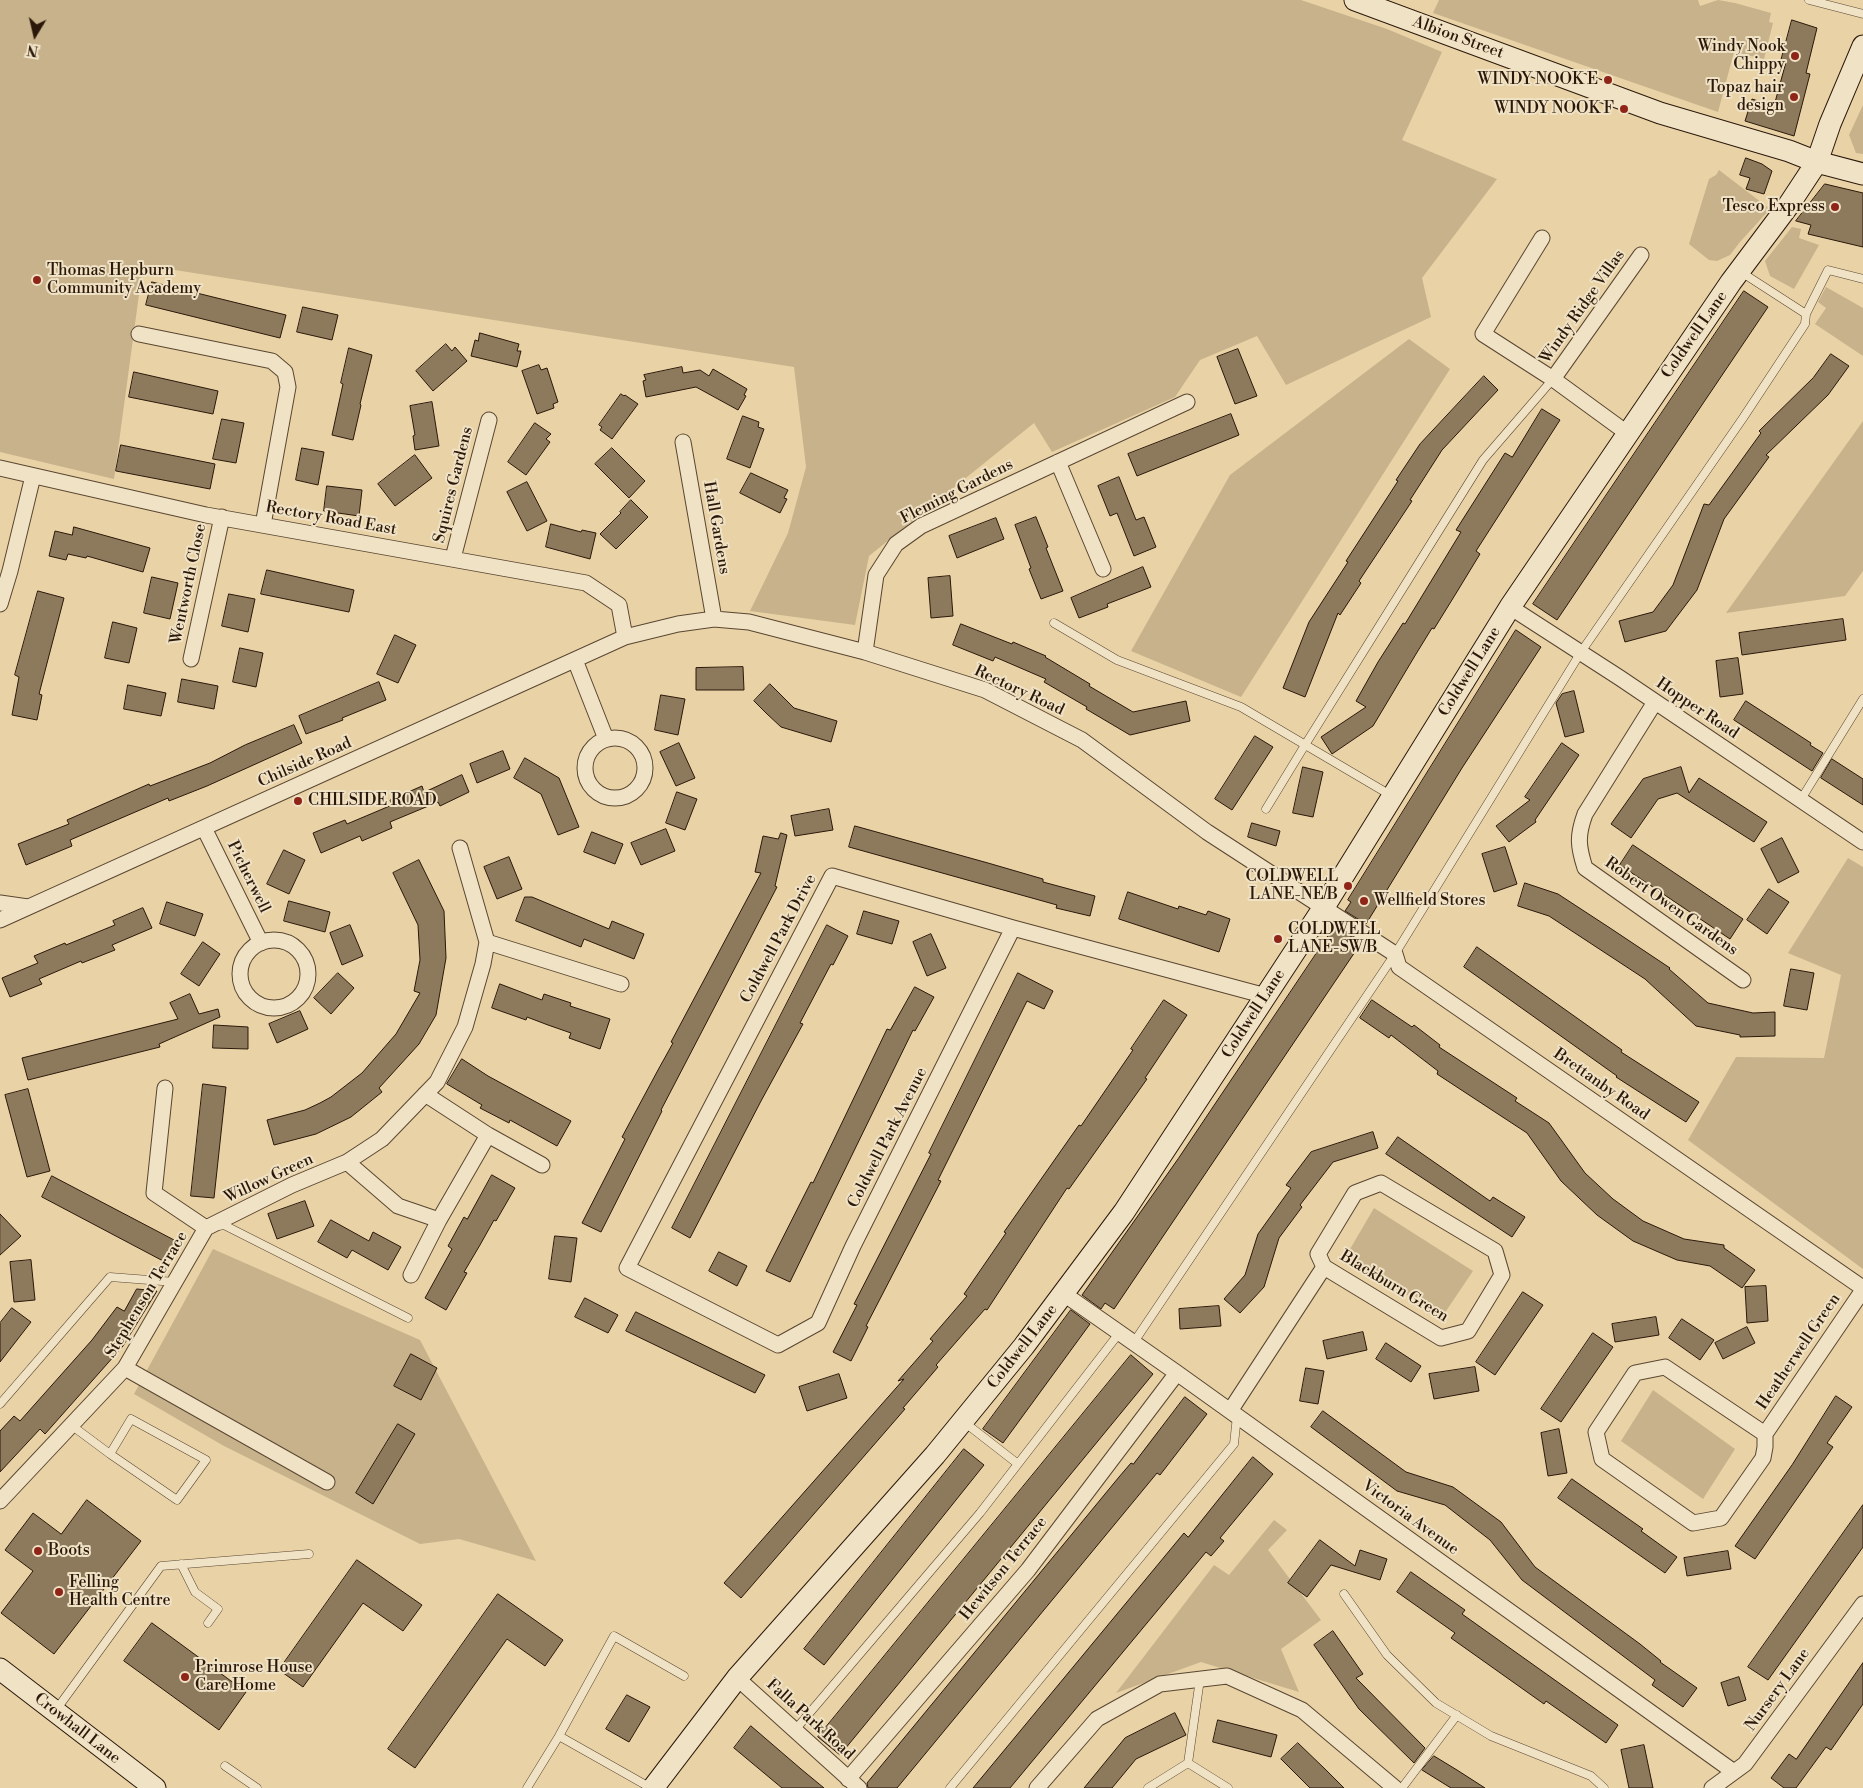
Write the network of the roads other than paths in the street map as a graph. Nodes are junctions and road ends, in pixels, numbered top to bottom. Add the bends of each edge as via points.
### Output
1 (1356, 0) edge
2 (1810, 0) edge
3 (1863, 14) edge
4 (1863, 46) edge
5 (1817, 162) junction
6 (1863, 174) edge
7 (1542, 238) dead end
8 (1641, 255) dead end
9 (1739, 271) junction
10 (1863, 279) edge
11 (1806, 314) junction
12 (139, 334) dead end
13 (1553, 379) junction
14 (1187, 402) dead end
15 (489, 420) dead end
16 (1627, 433) junction
17 (684, 442) dead end
18 (1058, 462) junction
19 (0, 468) edge
20 (32, 476) junction
21 (222, 517) junction
22 (263, 525) junction
23 (453, 558) junction
24 (1103, 569) dead end
25 (0, 604) edge
26 (1510, 607) junction
27 (714, 619) junction
28 (1054, 623) dead end
29 (625, 637) junction
30 (865, 652) junction
31 (1581, 652) junction
32 (191, 659) dead end
33 (575, 660) junction
34 (1863, 699) edge
35 (1655, 702) junction
36 (606, 739) dead end
37 (1305, 745) junction
38 (1394, 796) junction
39 (1800, 801) junction
40 (1266, 809) dead end
41 (204, 828) junction
42 (1863, 842) edge
43 (460, 848) dead end
44 (0, 903) edge
45 (29, 907) junction
46 (1324, 907) junction
47 (0, 920) edge
48 (1013, 928) junction
49 (487, 942) junction
50 (261, 943) junction
51 (1395, 954) junction
52 (1743, 980) dead end
53 (621, 984) dead end
54 (1266, 996) junction
55 (165, 1088) dead end
56 (425, 1094) junction
57 (488, 1135) junction
58 (347, 1162) junction
59 (542, 1165) dead end
60 (439, 1220) junction
61 (206, 1228) junction
62 (1324, 1266) junction
63 (411, 1275) dead end
64 (175, 1282) junction
65 (1863, 1289) edge
66 (1064, 1294) junction
67 (408, 1318) dead end
68 (1120, 1332) junction
69 (1134, 1342) junction
70 (778, 1345) joint
71 (125, 1368) junction
72 (1177, 1372) junction
73 (0, 1404) edge
74 (1234, 1414) junction
75 (963, 1421) junction
76 (71, 1425) junction
77 (1765, 1434) junction
78 (110, 1454) junction
79 (1018, 1464) junction
80 (327, 1482) dead end
81 (0, 1501) edge
82 (310, 1554) dead end
83 (181, 1564) junction
84 (1344, 1594) dead end
85 (1863, 1604) edge
86 (208, 1623) dead end
87 (0, 1669) edge
88 (684, 1676) dead end
89 (737, 1678) junction
90 (1200, 1679) junction
91 (55, 1712) junction
92 (1457, 1715) junction
93 (795, 1730) junction
94 (559, 1736) junction
95 (1188, 1763) junction
96 (225, 1766) dead end
97 (1734, 1772) junction
98 (854, 1783) edge
99 (155, 1788) edge
100 (257, 1788) edge
101 (527, 1788) edge
102 (652, 1788) edge
103 (950, 1788) edge
104 (1037, 1788) edge
105 (1148, 1788) edge
106 (1228, 1788) edge
107 (1395, 1788) edge
108 (1402, 1788) edge
109 (1604, 1788) edge
110 (1712, 1788) edge

1 - 5 street, Albion Street via 1660,113
2 - 3 lane
4 - 5 street, Coldwell Lane
5 - 6 street, Albion Street
5 - 9 street, Coldwell Lane
7 - 13 street, Windy Ridge Villas via 1482,334
8 - 13 street, Windy Ridge Villas
9 - 11 lane
9 - 16 street, Coldwell Lane
10 - 11 lane via 1828,270
11 - 31 lane via 1805,324 1743,418
12 - 22 street via 272,361 285,372 288,387
13 - 16 street, Windy Ridge Villas
13 - 37 lane via 1483,460
14 - 18 street, Fleming Gardens
15 - 23 street, Squires Gardens
16 - 26 street, Coldwell Lane
17 - 27 street, Hall Gardens
18 - 24 street
18 - 30 street, Fleming Gardens via 921,526 896,544 876,576
19 - 20 street, Rectory Road East
20 - 21 street, Rectory Road East
20 - 25 street
21 - 22 street, Rectory Road East
21 - 32 street, Wentworth Close
22 - 23 street, Rectory Road East
23 - 29 street, Rectory Road East via 586,583 619,605
26 - 31 street, Hopper Road
26 - 38 street, Coldwell Lane
27 - 29 street, Rectory Road
27 - 30 street, Rectory Road via 749,622
28 - 37 lane via 1117,660 1241,707
29 - 33 street, Chilside Road
30 - 46 street, Rectory Road via 985,690 1082,740 1207,832
31 - 35 street, Hopper Road
31 - 51 lane
33 - 36 street
33 - 41 street, Chilside Road
34 - 39 lane
35 - 39 street, Hopper Road
35 - 52 street, Robert Owen Gardens via 1585,814 1579,832 1579,850 1585,868
37 - 38 lane
37 - 40 lane
38 - 46 street, Coldwell Lane
39 - 42 street, Hopper Road
41 - 45 street, Chilside Road
41 - 50 street, Picherwell
43 - 49 street, Willow Green
44 - 45 street
45 - 47 street, Chilside Road
46 - 51 street, Brettanby Road
46 - 54 street, Coldwell Lane
48 - 54 street, Coldwell Park Drive
48 - 70 street, Coldwell Park Avenue via 853,1246 818,1323
48 - 70 street, Coldwell Park Drive via 832,876 627,1268
49 - 53 street
49 - 56 street, Willow Green via 465,1026 437,1082
50 - 50 street via 276,940 288,943 301,954 306,964 306,984 291,1004 268,1008 245,992 240,981 240,969 251,949
51 - 65 street, Brettanby Road via 1399,966
51 - 69 lane
54 - 66 street, Coldwell Lane via 1124,1212
55 - 61 street, Stephenson Terrace via 154,1193
56 - 57 street
56 - 58 street, Willow Green via 382,1139
57 - 59 street
57 - 60 street
58 - 60 street via 398,1206
58 - 61 street, Willow Green
60 - 63 street
61 - 64 street, Stephenson Terrace
61 - 67 lane via 224,1225
62 - 62 street, Blackburn Green via 1441,1338 1468,1331 1502,1275 1495,1251 1381,1183 1355,1193 1318,1254
62 - 74 street, Blackburn Green
64 - 71 street, Stephenson Terrace
64 - 73 lane via 110,1277
65 - 77 street, Heatherwell Green
66 - 68 street, Victoria Avenue
66 - 75 street, Coldwell Lane
68 - 69 street, Victoria Avenue
68 - 79 lane
69 - 72 street, Victoria Avenue
71 - 76 street, Stephenson Terrace
71 - 80 street
72 - 74 street, Victoria Avenue
72 - 98 street, Hewitson Terrace via 1028,1570
74 - 97 street, Victoria Avenue
74 - 103 lane via 1234,1444
75 - 79 lane
75 - 89 street, Coldwell Lane
76 - 78 lane
76 - 81 street, Stephenson Terrace
77 - 77 street, Heatherwell Green via 1665,1367 1635,1373 1596,1432 1602,1459 1693,1523 1721,1518 1763,1458
78 - 78 lane via 131,1419 206,1460 177,1500
79 - 93 lane
82 - 83 lane
83 - 86 lane via 195,1592 218,1609
83 - 91 lane via 161,1566
84 - 92 lane via 1387,1655 1436,1702
85 - 97 street, Nursery Lane via 1745,1764
87 - 91 street, Crowhall Lane
88 - 94 lane via 614,1636
89 - 93 street, Falla Park Road
89 - 102 street, Coldwell Lane
90 - 95 lane
90 - 104 street via 1160,1684 1097,1719
90 - 107 street via 1227,1676 1302,1710
91 - 99 street, Crowhall Lane
92 - 108 lane
92 - 109 lane via 1491,1736 1591,1776
93 - 98 street, Falla Park Road
94 - 101 lane
94 - 102 lane
95 - 105 lane
95 - 106 lane
96 - 100 lane
97 - 110 street, Nursery Lane

